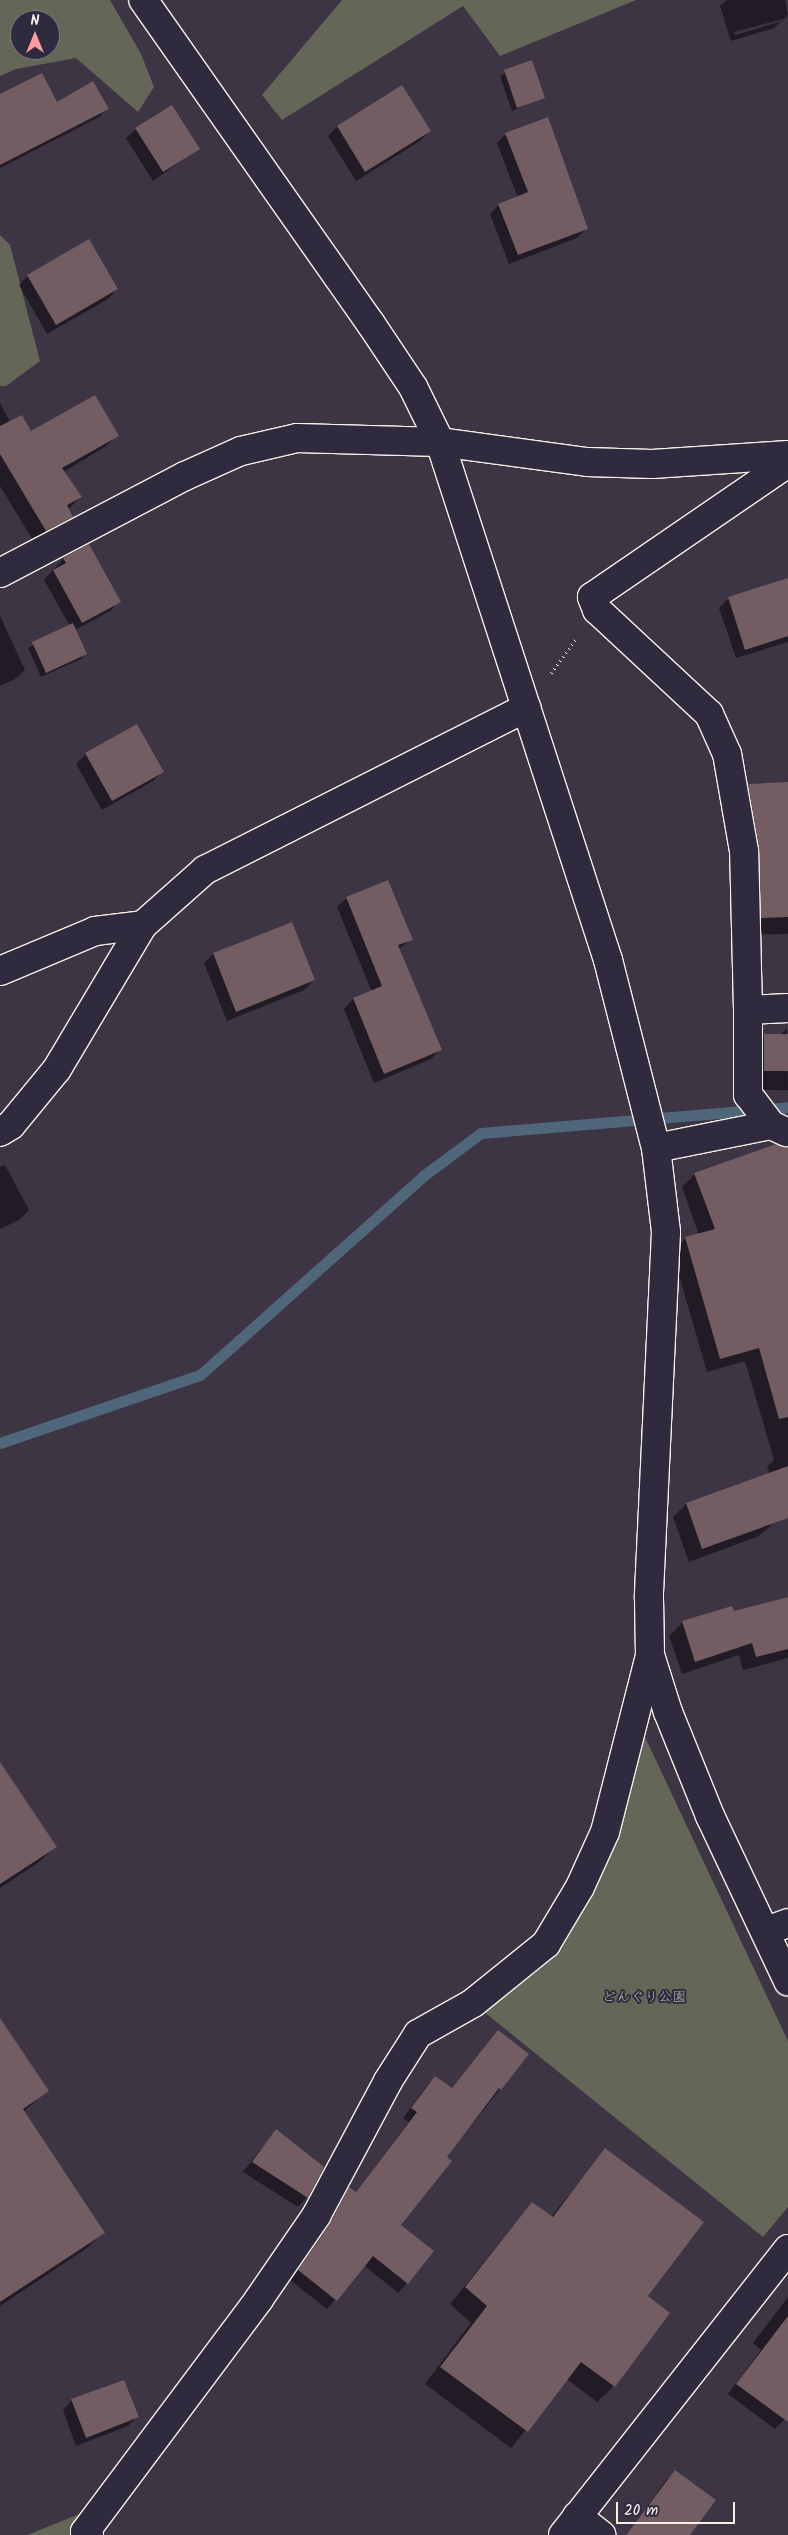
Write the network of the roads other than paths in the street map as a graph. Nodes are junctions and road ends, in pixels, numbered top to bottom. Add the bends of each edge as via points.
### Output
1 (143, 0) edge
2 (440, 442) junction
3 (788, 455) edge
4 (788, 464) edge
5 (0, 573) edge
6 (526, 708) junction
7 (143, 925) junction
8 (0, 971) edge
9 (788, 1008) edge
10 (748, 1010) junction
11 (779, 1129) edge
12 (0, 1132) edge
13 (656, 1148) junction
14 (650, 1655) junction
15 (777, 1927) edge
16 (788, 1981) edge
17 (788, 2249) edge
18 (570, 2526) edge
19 (88, 2535) edge
20 (601, 2535) edge

1 - 2 street via 371,324 413,387
2 - 3 street via 587,462 652,464
2 - 5 street via 297,438 241,451 186,476
2 - 6 street
4 - 10 street via 592,597 597,610 709,714 727,754 744,851
6 - 7 street via 205,870
6 - 13 street via 608,960
7 - 8 street via 96,931
7 - 12 street via 57,1069 11,1125
9 - 10 street
10 - 11 street via 748,1095
11 - 13 street
13 - 14 street via 666,1232 649,1598
14 - 15 street via 668,1712 710,1816
14 - 19 street via 605,1832 580,1887 546,1944 473,2004 418,2034 388,2080 316,2216 254,2307 85,2532
15 - 16 street
17 - 18 street
18 - 20 street

